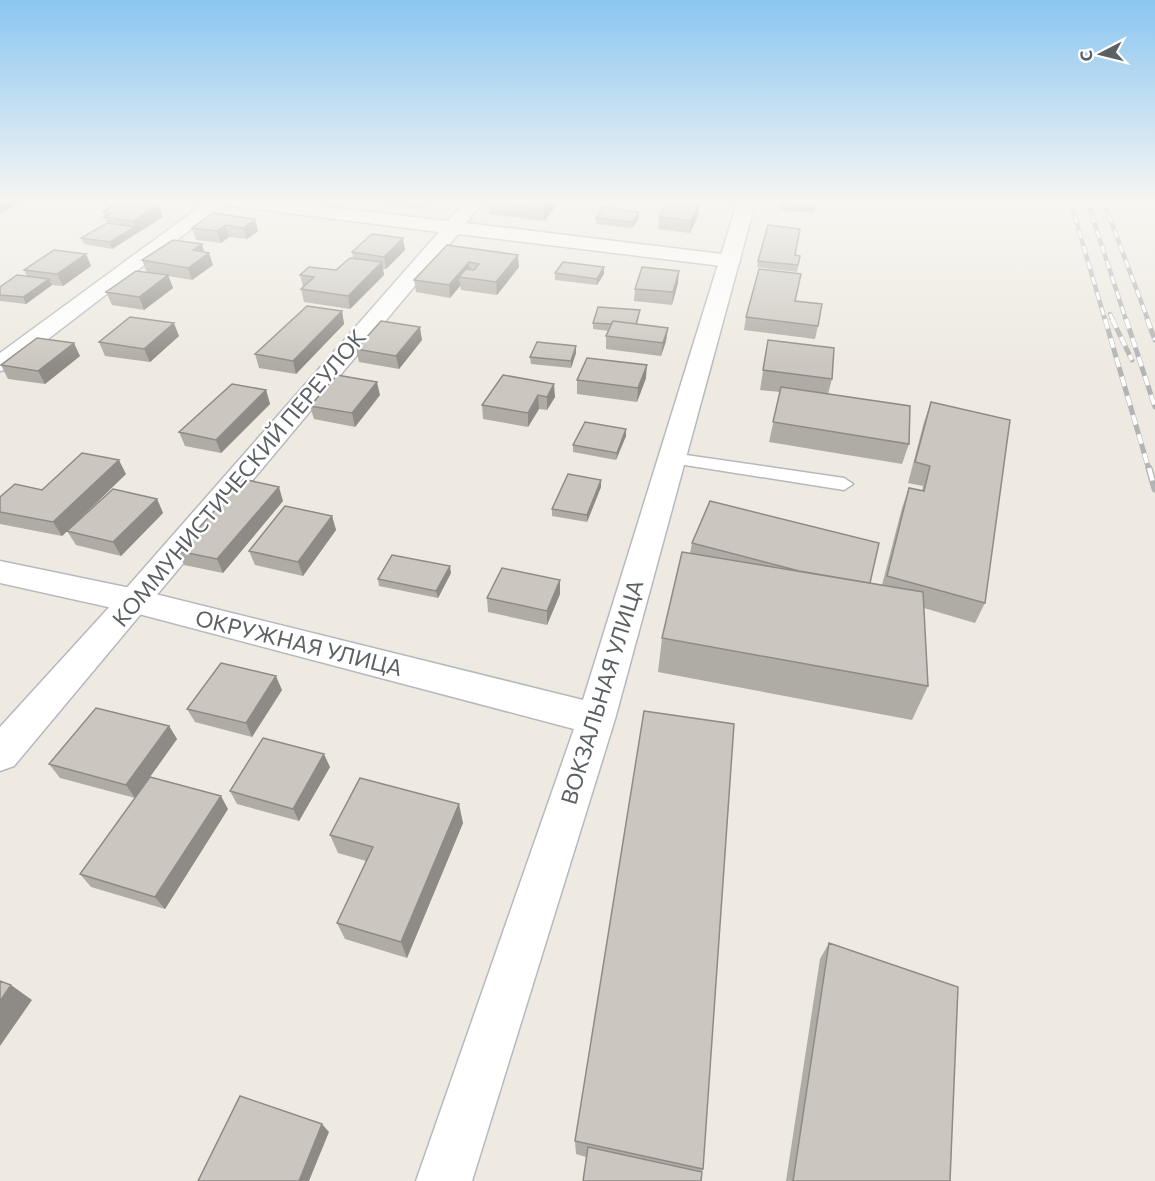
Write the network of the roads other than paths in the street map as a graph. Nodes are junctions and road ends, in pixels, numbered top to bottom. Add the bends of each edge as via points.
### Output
1 (145, 255) edge
2 (429, 255) edge
3 (682, 255) edge
4 (732, 255) edge
5 (730, 261) junction
6 (0, 364) edge
7 (672, 458) junction
8 (844, 484) dead end
9 (0, 572) edge
10 (135, 602) junction
11 (596, 719) junction
12 (0, 754) edge
13 (444, 1181) edge

1 - 6 street
2 - 10 street, КОММУНИСТИЧЕСКИЙ ПЕРЕУЛОК
3 - 5 street
4 - 5 street, ВОКЗАЛЬНАЯ УЛИЦА
5 - 7 street, ВОКЗАЛЬНАЯ УЛИЦА
7 - 8 lane
7 - 11 street, ВОКЗАЛЬНАЯ УЛИЦА
9 - 10 street, ОКРУЖНАЯ УЛИЦА
10 - 11 street, ОКРУЖНАЯ УЛИЦА
10 - 12 street, КОММУНИСТИЧЕСКИЙ ПЕРЕУЛОК
11 - 13 street, ВОКЗАЛЬНАЯ УЛИЦА

